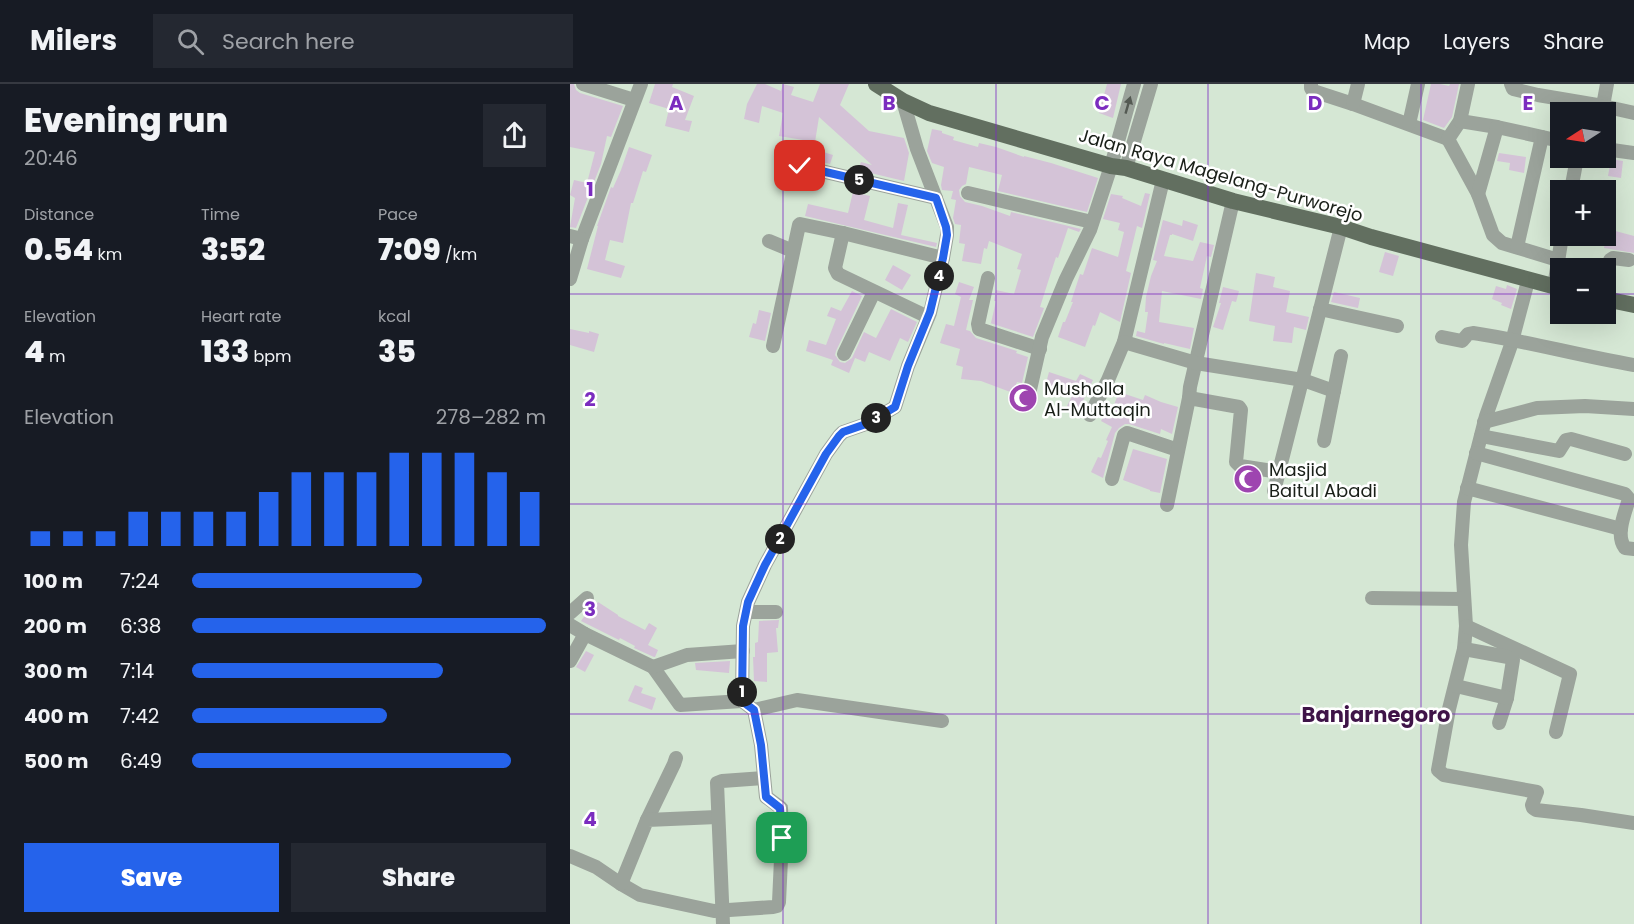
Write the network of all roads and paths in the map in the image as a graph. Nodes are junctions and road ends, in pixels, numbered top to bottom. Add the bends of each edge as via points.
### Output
1 (583, 84) edge
2 (641, 84) edge
3 (876, 84) edge
4 (1134, 84) edge
5 (1151, 84) edge
6 (1311, 84) edge
7 (1358, 84) edge
8 (1418, 84) edge
9 (1468, 84) edge
10 (1511, 84) edge
11 (1607, 84) edge
12 (634, 100) junction
13 (903, 101) junction
14 (1581, 102) edge
15 (1604, 102) edge
16 (1353, 104) junction
17 (1616, 109) edge
18 (1634, 114) edge
19 (1460, 121) junction
20 (1409, 124) junction
21 (1497, 127) junction
22 (1121, 129) junction
23 (1138, 133) junction
24 (1542, 137) junction
25 (1448, 139) junction
26 (1550, 139) edge
27 (1616, 151) edge
28 (1634, 153) edge
29 (800, 166) dead end
30 (1119, 167) junction
31 (1163, 180) junction
32 (968, 193) dead end
33 (1478, 194) junction
34 (936, 198) junction
35 (1233, 201) junction
36 (1092, 222) junction
37 (1341, 227) junction
38 (843, 233) junction
39 (576, 237) edge
40 (769, 241) dead end
41 (1517, 247) junction
42 (793, 251) junction
43 (943, 258) junction
44 (1552, 258) edge
45 (1616, 258) edge
46 (1629, 260) dead end
47 (988, 278) dead end
48 (570, 279) edge
49 (1528, 281) junction
50 (1550, 286) edge
51 (874, 292) junction
52 (1616, 301) edge
53 (1634, 305) edge
54 (1320, 309) junction
55 (928, 317) junction
56 (1397, 326) dead end
57 (1442, 337) dead end
58 (1513, 339) junction
59 (1124, 342) junction
60 (773, 346) dead end
61 (1040, 349) junction
62 (844, 354) dead end
63 (1341, 356) dead end
64 (1196, 363) junction
65 (1634, 365) edge
66 (1303, 380) junction
67 (1334, 390) junction
68 (1029, 394) dead end
69 (1189, 398) junction
70 (1634, 410) edge
71 (1090, 415) dead end
72 (1484, 422) junction
73 (1481, 436) junction
74 (1324, 441) dead end
75 (1178, 450) junction
76 (1476, 453) junction
77 (1625, 454) dead end
78 (1279, 472) junction
79 (1112, 479) dead end
80 (1467, 488) junction
81 (1274, 491) dead end
82 (1167, 505) dead end
83 (1621, 529) junction
84 (1634, 549) edge
85 (587, 598) dead end
86 (1372, 598) dead end
87 (1464, 599) junction
88 (746, 612) junction
89 (776, 612) dead end
90 (570, 613) edge
91 (570, 625) edge
92 (1466, 626) junction
93 (585, 634) junction
94 (1464, 649) junction
95 (743, 651) junction
96 (570, 661) edge
97 (653, 667) junction
98 (1456, 686) junction
99 (1506, 698) junction
100 (742, 701) junction
101 (754, 710) junction
102 (942, 721) dead end
103 (1499, 723) dead end
104 (1556, 732) dead end
105 (676, 758) dead end
106 (764, 777) junction
107 (717, 817) junction
108 (647, 820) junction
109 (1634, 823) edge
110 (570, 856) edge
111 (621, 884) junction
112 (722, 918) edge

1 - 12 street
2 - 12 street
3 - 13 main road, Jalan Raya Magelang-Purworejo
22 -> 4 street
5 - 23 street
6 - 16 street via 1313,92
7 - 16 street
8 - 20 street
9 - 19 street
10 - 14 street via 1513,89
11 - 15 street
12 - 39 street
13 - 30 main road, Jalan Raya Magelang-Purworejo
13 - 34 street
16 - 20 street
17 - 18 street
19 - 21 street
19 - 25 street
20 - 25 street
21 - 24 street
21 - 33 street
22 - 23 street
22 - 30 street
23 - 30 street
24 - 26 street
24 - 41 street
25 - 33 street
27 - 28 street
29 - 34 street
30 - 31 main road, Jalan Raya Magelang-Purworejo
30 - 36 street
31 - 35 main road, Jalan Raya Magelang-Purworejo
31 - 59 street
32 - 36 street
33 - 41 street via 1493,235 1502,243
34 - 43 street via 947,235
35 - 37 main road, Jalan Raya Magelang-Purworejo
35 - 64 street
36 - 61 street
37 - 49 main road, Jalan Raya Magelang-Purworejo
37 - 54 street
38 - 42 street via 800,224
38 - 43 street
38 - 51 street via 836,272
39 - 48 street
40 - 42 street
41 - 44 street
42 - 60 street
43 - 55 street
45 - 46 street
47 - 61 street via 979,329
49 - 50 main road, Jalan Raya Magelang-Purworejo
49 - 58 street
51 - 55 street
51 - 62 street
52 - 53 main road
54 - 56 street
54 - 66 street
55 - 88 street via 895,407 843,432 826,454 765,565
57 - 58 street via 1462,341 1473,333
58 - 65 street
58 - 72 street
59 - 64 street
59 - 71 street
61 - 68 street
63 - 67 street
64 - 66 street
64 - 69 street
66 - 67 street
66 - 78 street
67 - 74 street
69 - 75 street
69 - 78 street via 1239,407 1236,462
70 - 72 street via 1537,408
72 - 73 street
73 - 76 street
73 - 77 street via 1559,451 1571,439
75 - 79 street via 1127,433
75 - 82 street
76 - 80 street
76 - 83 street via 1626,494 1629,499
78 - 81 street
80 - 83 street
80 - 87 street via 1461,544
83 - 84 street via 1623,545
85 - 90 street
86 - 87 street
87 - 92 street
88 - 89 street
88 - 95 street
91 - 93 street
92 - 94 street
92 - 104 street via 1570,674
93 - 96 street
93 - 97 street
94 - 98 street
94 - 99 street via 1512,660
95 - 97 street via 687,655
95 - 100 street
97 - 100 street via 680,705
98 - 99 street
98 - 109 street via 1440,756 1440,773 1537,792 1532,805 1536,810
99 - 103 street
100 - 101 street
101 - 102 street via 797,700
101 - 106 street
105 - 108 street
106 - 107 street via 718,782
106 - 112 street via 766,797 780,808 780,902 777,906
107 - 108 street
107 - 112 street
108 - 111 street
110 - 111 street
111 - 112 street via 640,895 714,911

